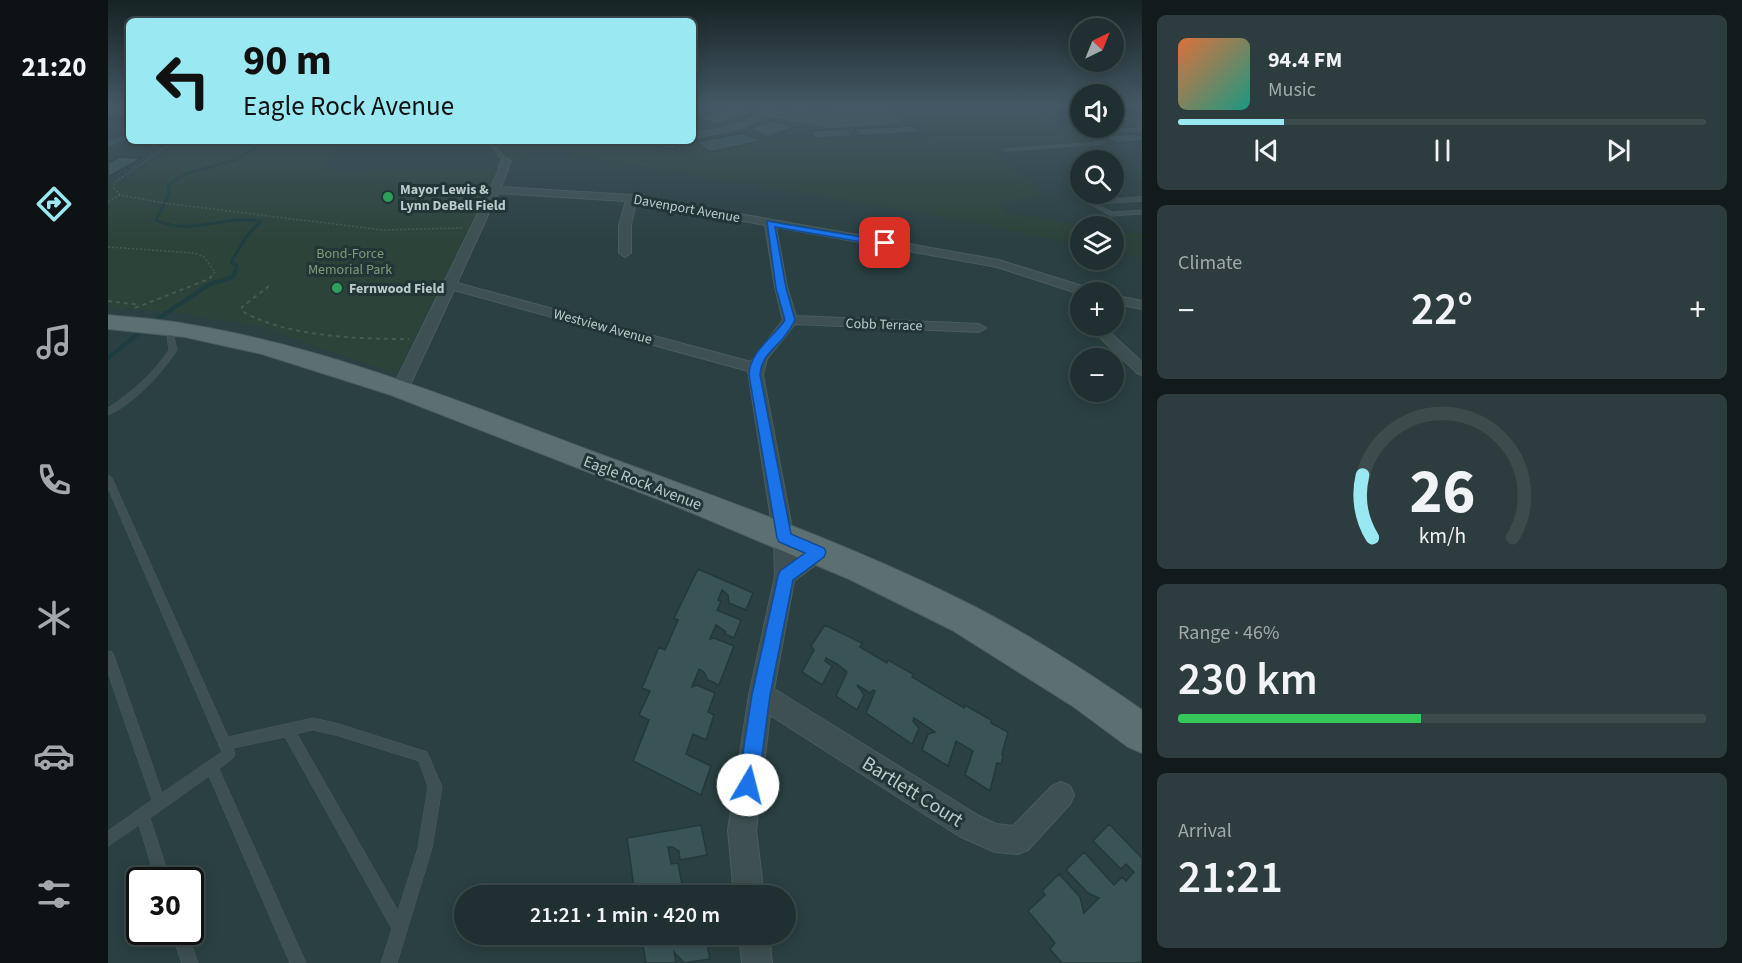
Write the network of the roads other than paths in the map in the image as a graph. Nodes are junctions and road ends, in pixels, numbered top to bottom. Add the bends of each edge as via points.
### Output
1 (496, 149) edge
2 (1021, 149) edge
3 (1006, 150) dead end
4 (506, 161) joint
5 (495, 190) junction
6 (632, 198) junction
7 (1142, 199) edge
8 (1142, 212) edge
9 (770, 223) junction
10 (626, 253) dead end
11 (451, 285) junction
12 (1070, 287) edge
13 (1124, 301) edge
14 (1142, 305) edge
15 (149, 318) junction
16 (790, 320) junction
17 (108, 322) edge
18 (979, 328) dead end
19 (1106, 336) edge
20 (755, 368) junction
21 (1142, 370) edge
22 (400, 389) junction
23 (108, 412) edge
24 (108, 478) edge
25 (784, 538) junction
26 (819, 552) junction
27 (786, 576) junction
28 (108, 656) edge
29 (761, 695) junction
30 (288, 730) junction
31 (1142, 733) edge
32 (225, 744) junction
33 (211, 766) junction
34 (1060, 795) dead end
35 (159, 802) junction
36 (142, 814) junction
37 (108, 839) edge
38 (159, 867) edge
39 (748, 885) edge
40 (400, 928) junction
41 (184, 945) edge
42 (756, 945) edge
43 (190, 963) edge
44 (298, 963) edge
45 (389, 963) edge
46 (758, 963) edge

1 - 4 lane
2 - 3 lane
4 - 5 street
5 - 6 street, Davenport Avenue
5 - 11 street
6 - 9 street, Davenport Avenue
6 - 10 street via 625,225
7 - 8 lane via 1091,203 1110,214
9 - 12 street, Davenport Avenue via 999,264
9 - 16 street
11 - 20 street, Westview Avenue
11 - 22 street
13 - 14 street
15 - 17 main road, Eagle Rock Avenue
15 - 22 main road, Eagle Rock Avenue via 267,348
15 - 23 lane via 173,350 136,394
16 - 18 street, Cobb Terrace
16 - 20 street via 762,353
19 - 21 street
20 - 25 street
22 - 25 main road, Eagle Rock Avenue
24 - 32 lane
25 - 26 main road, Eagle Rock Avenue
25 - 27 street
26 - 27 street
26 - 31 main road, Eagle Rock Avenue via 964,619
27 - 29 street
28 - 35 lane
29 - 34 street, Bartlett Court via 969,826 995,838 1018,840
29 - 39 street via 742,830
30 - 32 lane
30 - 40 lane
30 - 40 lane via 313,724 423,756 435,787 425,848
32 - 33 lane via 229,754
33 - 35 lane
33 - 44 lane
35 - 36 lane
36 - 37 lane
36 - 38 lane
40 - 45 lane
41 - 43 lane
42 - 46 street

